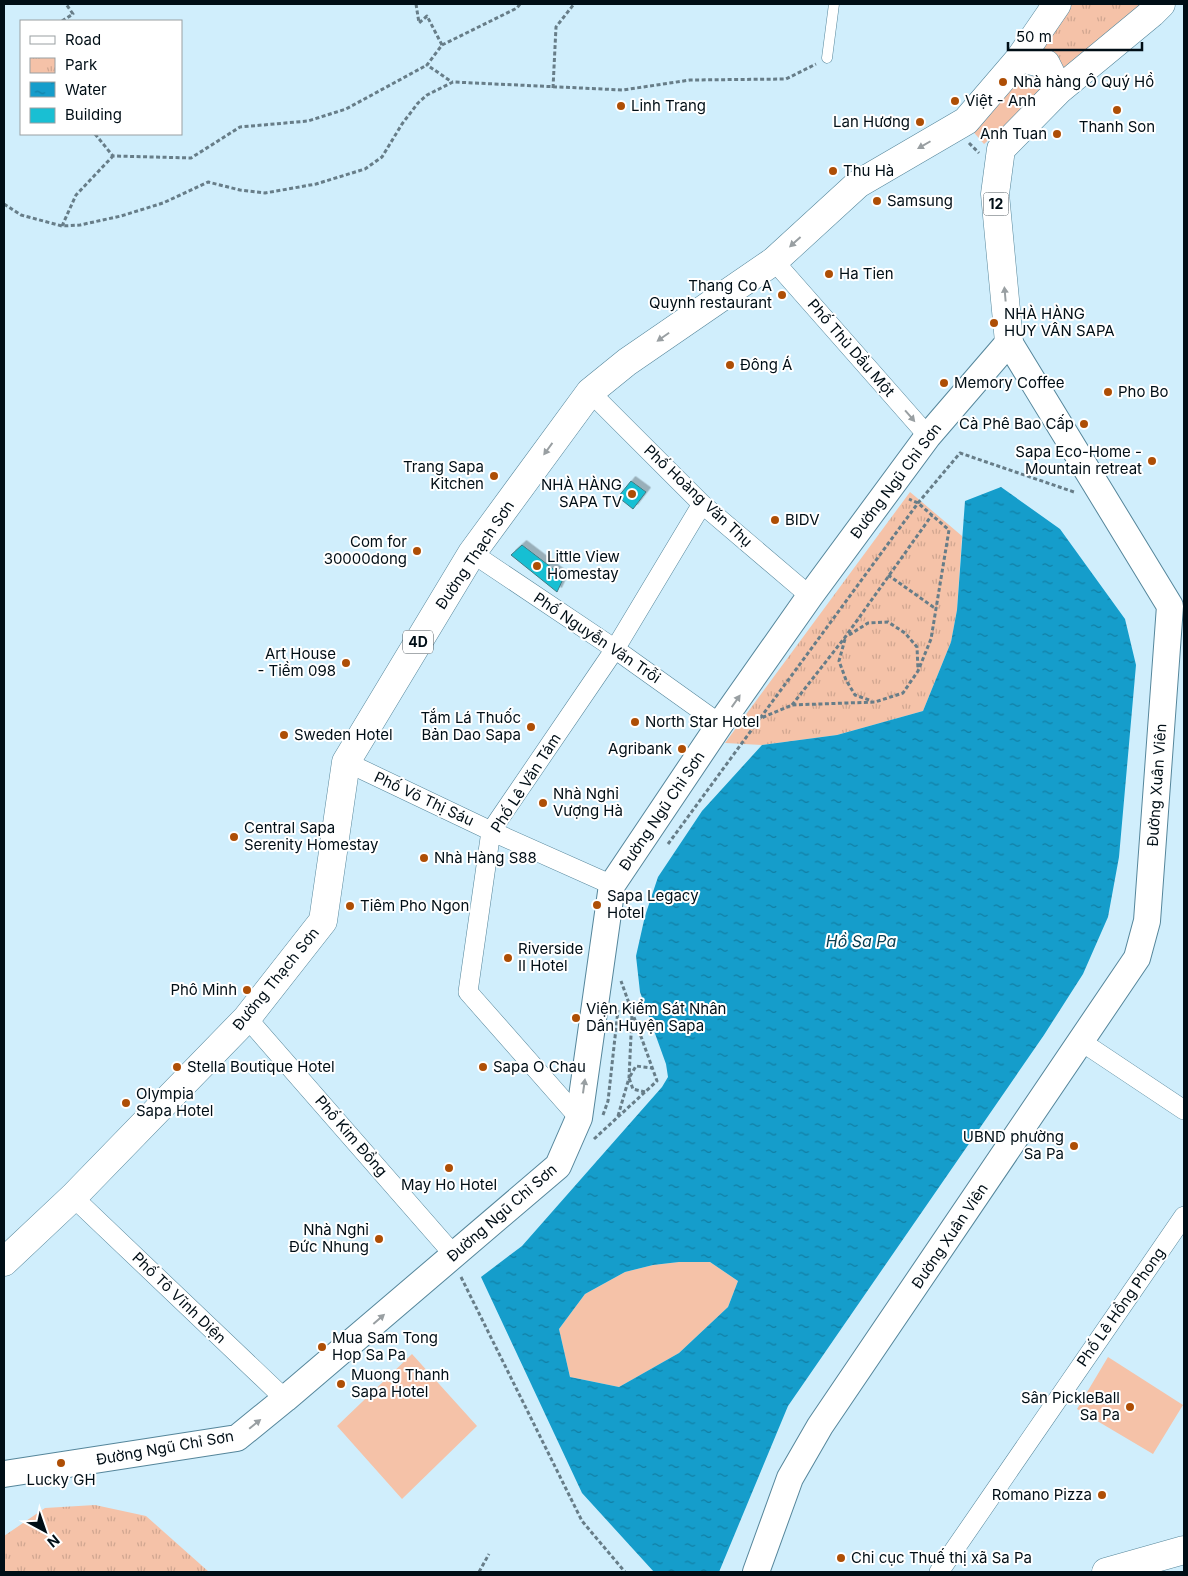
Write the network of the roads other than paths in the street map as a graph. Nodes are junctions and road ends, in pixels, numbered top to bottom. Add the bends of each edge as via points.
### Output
1 (834, 4) edge
2 (1057, 4) edge
3 (1161, 4) edge
4 (827, 58) road end
5 (1020, 58) junction
6 (1059, 90) junction
7 (774, 261) junction
8 (1009, 342) junction
9 (590, 392) junction
10 (928, 436) junction
11 (702, 504) junction
12 (472, 554) junction
13 (810, 596) junction
14 (1177, 602) edge
15 (616, 649) junction
16 (720, 724) junction
17 (346, 762) junction
18 (491, 831) junction
19 (612, 885) junction
20 (248, 1018) junction
21 (1082, 1042) junction
22 (1184, 1110) edge
23 (592, 1124) junction
24 (73, 1197) junction
25 (1184, 1216) edge
26 (4, 1262) edge
27 (457, 1265) junction
28 (286, 1399) junction
29 (4, 1474) edge
30 (1184, 1550) edge
31 (756, 1572) edge
32 (939, 1572) edge
33 (1106, 1572) edge

1 - 4 lane
2 - 5 main road, Đường Thạch Sơn
3 - 6 main road, Đường Xuân Viên
5 - 6 main road via 1046,64
5 -> 7 main road, Đường Thạch Sơn / 4D via 966,121 858,184
8 -> 6 main road, Đường Xuân Viên / 12 via 995,194 1001,149
7 -> 9 main road, Đường Thạch Sơn / 4D via 627,362
7 -> 10 street, Phố Thủ Dầu Một
8 - 10 main road, Đường Ngũ Chỉ Sơn
8 - 14 main road, Đường Xuân Viên / 12
9 - 11 street, Phố Hoàng Văn Thụ
9 -> 12 main road, Đường Thạch Sơn / 4D
10 - 13 main road, Đường Ngũ Chỉ Sơn
11 - 13 street, Phố Hoàng Văn Thụ
11 - 15 street, Phố Lê Văn Tám
12 - 15 street, Phố Nguyễn Văn Trỗi
12 - 17 main road, Đường Thạch Sơn / 4D
16 -> 13 main road, Đường Ngũ Chỉ Sơn
14 - 21 main road, Đường Xuân Viên / 12 via 1147,921 1138,958
15 - 16 street, Phố Nguyễn Văn Trỗi
15 - 18 street, Phố Lê Văn Tám
16 - 19 main road, Đường Ngũ Chỉ Sơn
17 - 18 street, Phố Võ Thị Sáu
17 - 20 main road, Đường Thạch Sơn / 4D via 323,921
18 - 19 street, Phố Võ Thị Sáu
18 - 23 street, Phố Lê Văn Tám via 468,992
23 -> 19 main road, Đường Ngũ Chỉ Sơn
20 - 24 main road, Đường Thạch Sơn / 4D
20 - 27 street, Phố Kim Đồng
21 - 22 street
21 - 31 main road, Đường Xuân Viên / 12 via 820,1426 790,1478
23 - 27 main road, Đường Ngũ Chỉ Sơn via 558,1166
24 - 26 main road, Đường Thạch Sơn / 4D
24 - 28 street, Phố Tô Vĩnh Diện
25 - 32 street, Phố Lê Hồng Phong
28 -> 27 main road, Đường Ngũ Chỉ Sơn
29 -> 28 main road, Đường Ngũ Chỉ Sơn via 238,1438
30 - 33 main road

